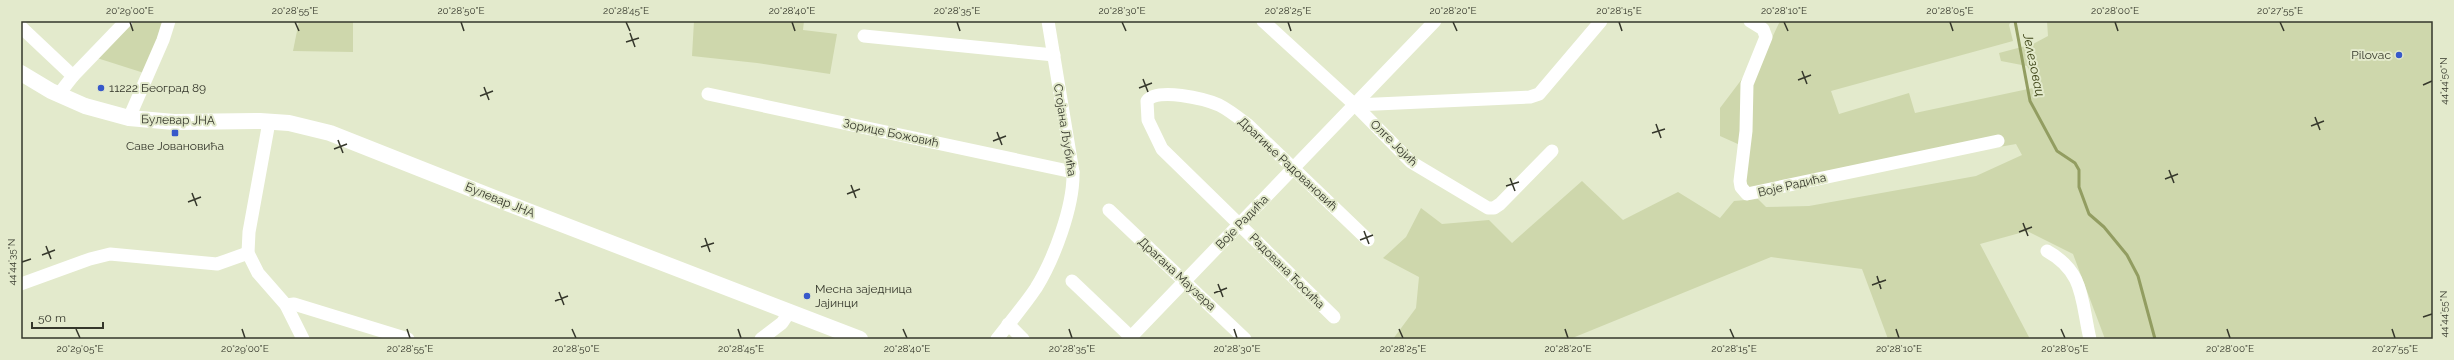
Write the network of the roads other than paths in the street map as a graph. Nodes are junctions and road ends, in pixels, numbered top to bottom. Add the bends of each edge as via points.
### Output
1 (126, 21) edge
2 (169, 21) edge
3 (1048, 21) edge
4 (1263, 21) edge
5 (1435, 21) edge
6 (1601, 21) edge
7 (1750, 21) edge
8 (21, 27) edge
9 (864, 36) dead end
10 (1054, 55) junction
11 (21, 73) edge
12 (73, 76) junction
13 (59, 94) junction
14 (708, 94) dead end
15 (1153, 96) joint
16 (1354, 105) junction
17 (128, 118) junction
18 (269, 122) junction
19 (1998, 141) dead end
20 (1552, 151) dead end
21 (1293, 168) junction
22 (1073, 172) junction
23 (1109, 210) dead end
24 (1239, 224) junction
25 (1368, 240) dead end
26 (2047, 251) dead end
27 (248, 253) junction
28 (1072, 281) dead end
29 (1185, 281) junction
30 (21, 284) edge
31 (286, 304) junction
32 (790, 311) junction
33 (1334, 317) dead end
34 (1008, 324) junction
35 (1131, 338) edge
36 (303, 339) edge
37 (408, 339) edge
38 (761, 339) edge
39 (860, 339) edge
40 (997, 339) edge
41 (1023, 339) edge
42 (1245, 339) edge
43 (2090, 339) edge

1 - 12 street
2 - 17 street, Булевар ЈНА
3 - 10 street, Стојана Љубића
4 - 16 street, Олге Јојић
5 - 16 street, Воје Радића
6 - 16 street via 1539,94 1530,97
7 - 19 street, Воје Радића via 1763,29 1766,37 1747,84 1746,142 1740,181 1747,194
8 - 12 street
9 - 10 street
10 - 22 street, Стојана Љубића
11 - 13 main road, Булевар ЈНА
12 - 13 street
13 - 17 main road, Булевар ЈНА via 85,106
14 - 22 street, Зорице Божовић
15 - 21 street, Драгиње Радовановић via 1181,96 1219,105 1248,125
15 - 24 street, Радована Ћосића via 1147,101 1147,110 1150,125 1158,142 1167,154
16 - 20 street, Олге Јојић via 1411,162 1488,208 1500,204
16 - 21 street, Воје Радића
17 - 18 main road, Булевар ЈНА via 174,122
18 - 27 street via 248,232
18 - 32 main road, Булевар ЈНА via 307,126 336,135 507,204
21 - 24 street, Воје Радића
21 - 25 street, Драгиње Радовановић
22 - 34 street, Стојана Љубића via 1069,205 1051,259 1036,287
23 - 29 street, Драгана Маузера
24 - 29 street, Воје Радића
24 - 33 street, Радована Ћосића
26 - 43 street via 2068,266 2076,278
27 - 30 street via 217,264 110,254
27 - 31 street via 258,273
28 - 35 street
29 - 35 street, Воје Радића
29 - 42 street, Драгана Маузера
31 - 36 street
31 - 37 street via 294,304
32 - 38 street via 782,323
32 - 39 main road, Булевар ЈНА
34 - 40 street, Стојана Љубића
34 - 41 street

